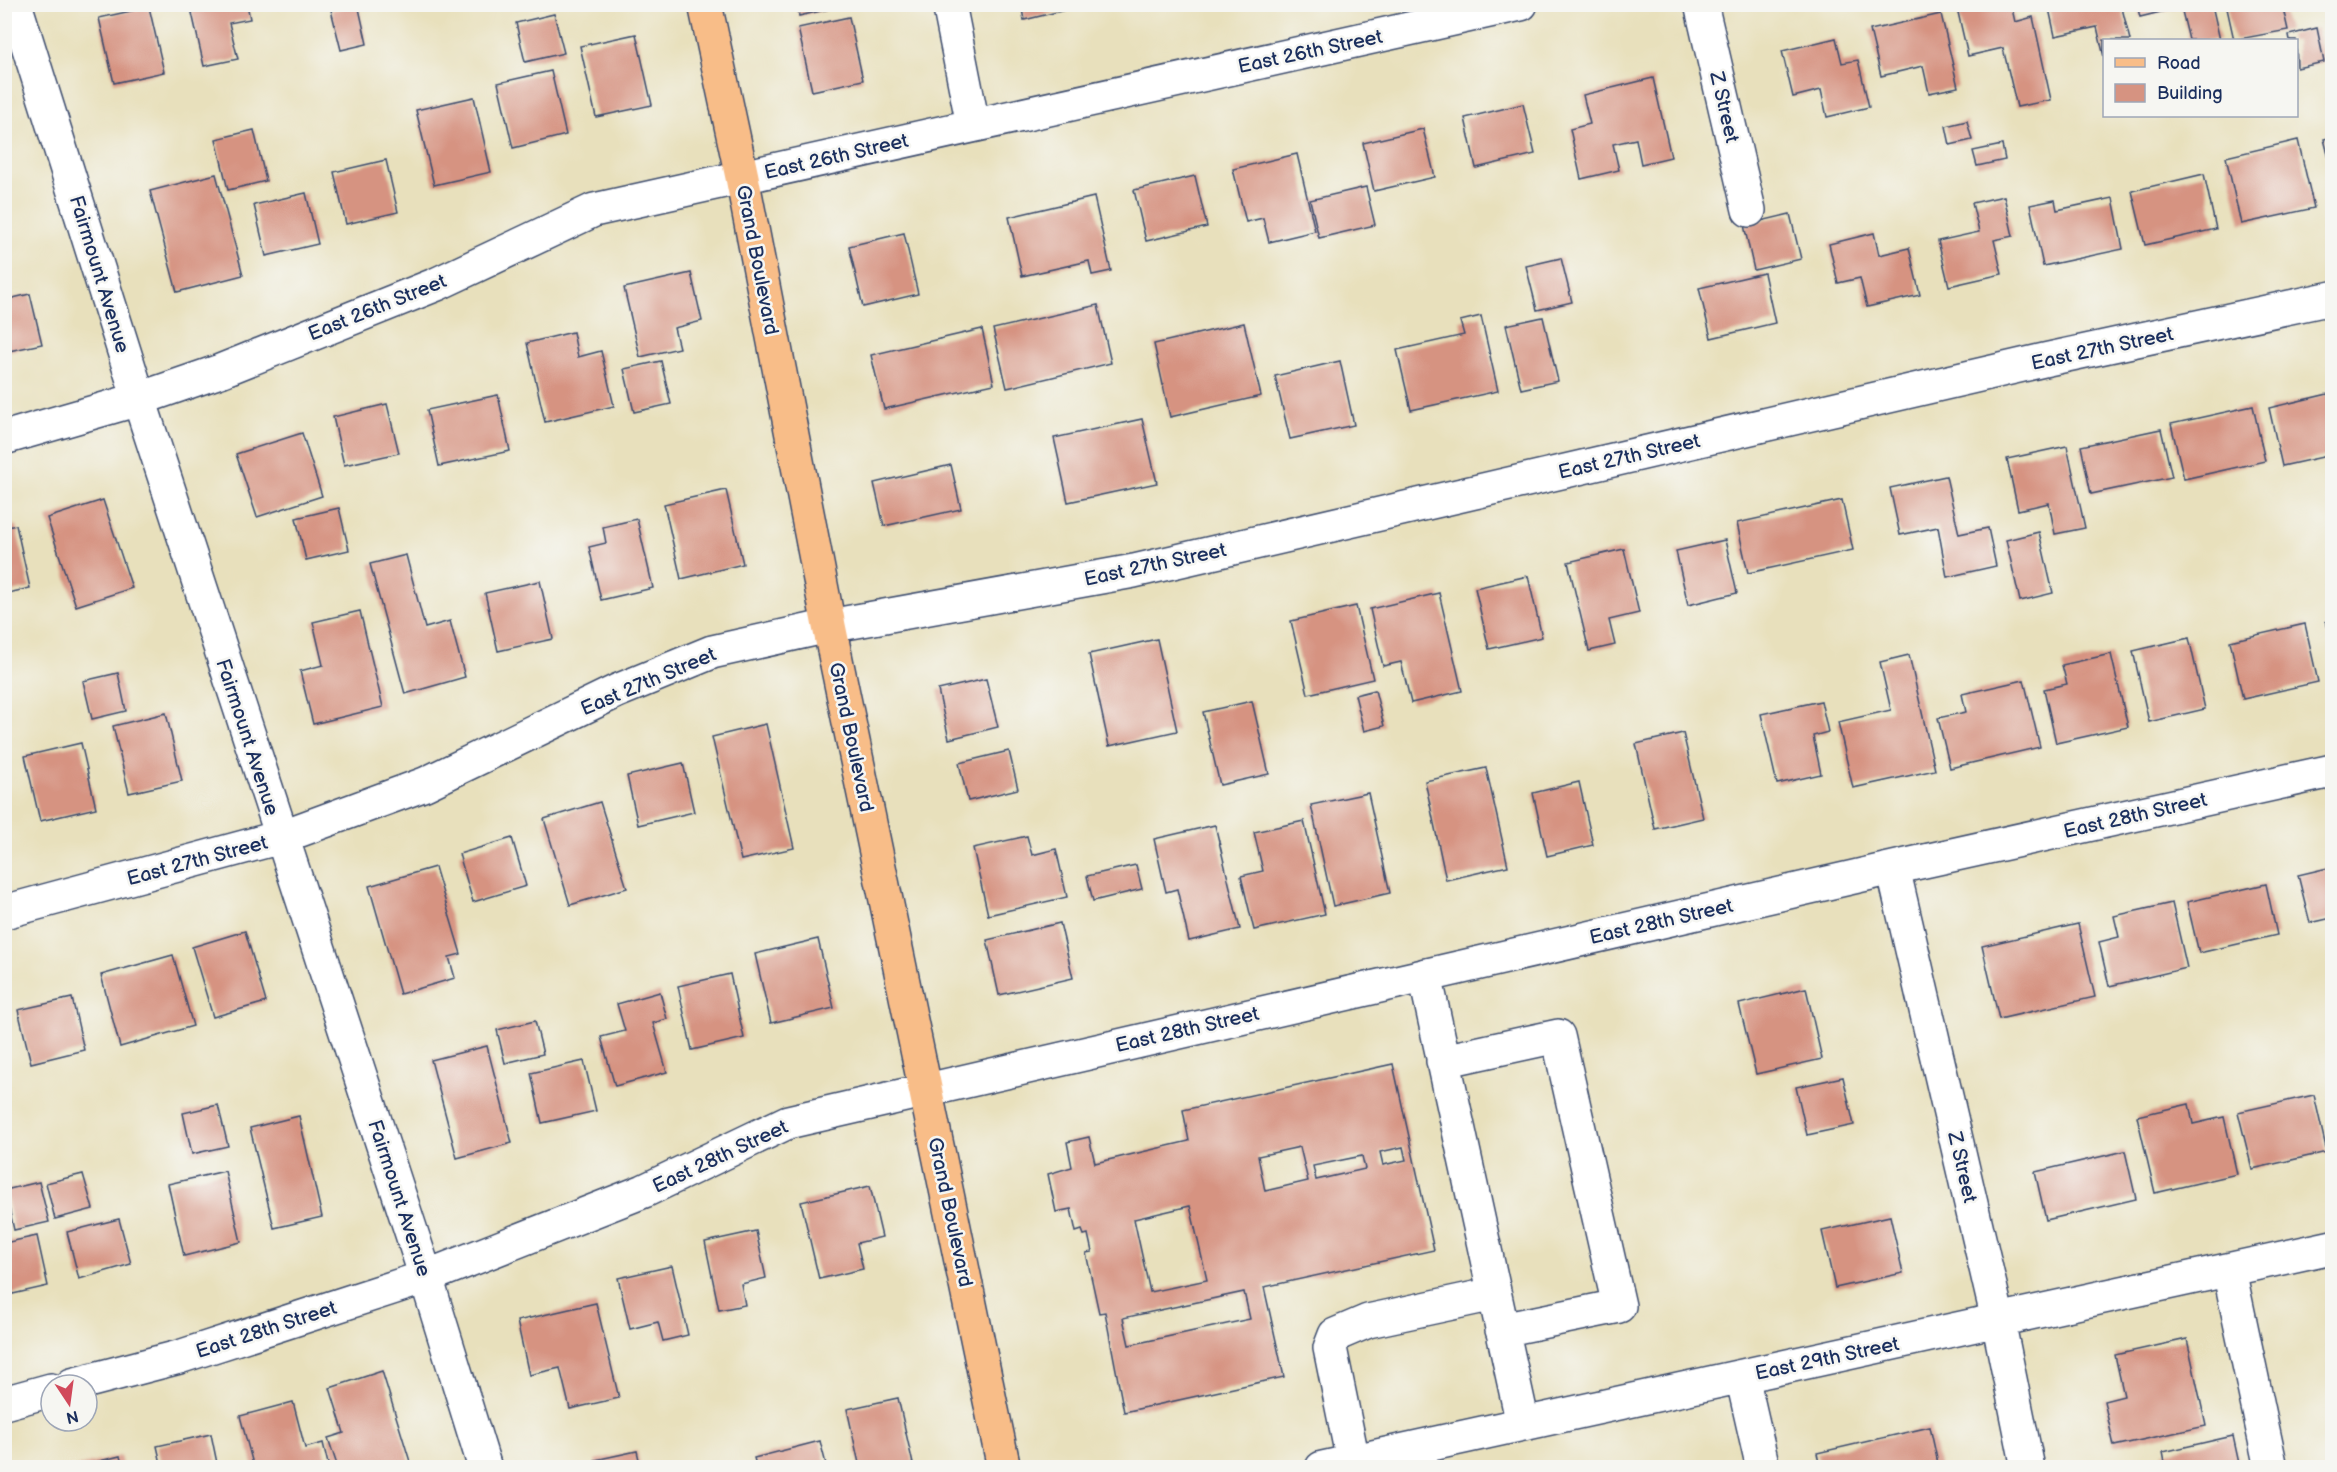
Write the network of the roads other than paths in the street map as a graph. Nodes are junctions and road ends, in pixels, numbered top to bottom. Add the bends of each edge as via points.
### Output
1 (15, 4) edge
2 (705, 4) edge
3 (949, 4) edge
4 (1521, 4) edge
5 (1701, 4) edge
6 (974, 125) junction
7 (742, 177) junction
8 (1749, 210) dead end
9 (2332, 298) edge
10 (139, 399) junction
11 (4, 438) edge
12 (829, 626) junction
13 (2332, 771) edge
14 (281, 837) junction
15 (1893, 868) junction
16 (4, 912) edge
17 (1425, 975) junction
18 (1443, 1061) junction
19 (925, 1089) junction
20 (2332, 1247) edge
21 (2229, 1270) junction
22 (426, 1277) junction
23 (1494, 1294) junction
24 (1998, 1320) junction
25 (1502, 1330) junction
26 (1742, 1376) junction
27 (99, 1378) edge
28 (39, 1393) edge
29 (4, 1403) edge
30 (1523, 1424) junction
31 (1338, 1464) edge
32 (485, 1467) edge
33 (1004, 1467) edge
34 (1763, 1467) edge
35 (2028, 1467) edge
36 (2271, 1467) edge

1 - 10 street, Fairmount Avenue
2 - 7 main road, Grand Boulevard
3 - 6 street
4 - 6 street, East 26th Street
5 - 8 street, Z Street
6 - 7 street, East 26th Street
7 - 10 street, East 26th Street via 594,210 437,284 220,371
7 - 12 main road, Grand Boulevard
9 - 12 street, East 27th Street via 2044,360 1134,571
10 - 11 street, East 26th Street
10 - 14 street, Fairmount Avenue
12 - 14 street, East 27th Street via 712,652 617,691 425,784
12 - 19 main road, Grand Boulevard
13 - 15 street, East 28th Street
14 - 16 street, East 27th Street
14 - 22 street, Fairmount Avenue
15 - 17 street, East 28th Street
15 - 24 street, Z Street
17 - 18 street
17 - 19 street, East 28th Street
18 - 23 street
18 - 25 street via 1558,1036 1619,1306
19 - 22 street, East 28th Street via 788,1122 644,1191
19 - 33 main road, Grand Boulevard
20 - 21 street, East 29th Street
21 - 24 street, East 29th Street
21 - 36 street
22 - 27 street, East 28th Street via 179,1357
22 - 32 street, Fairmount Avenue
23 - 25 street
23 - 31 street via 1368,1321 1335,1335 1330,1348
24 - 26 street, East 29th Street
24 - 35 street, Z Street
25 - 30 street
26 - 30 street, East 29th Street
26 - 34 street
28 - 29 street
30 - 31 street, East 29th Street

